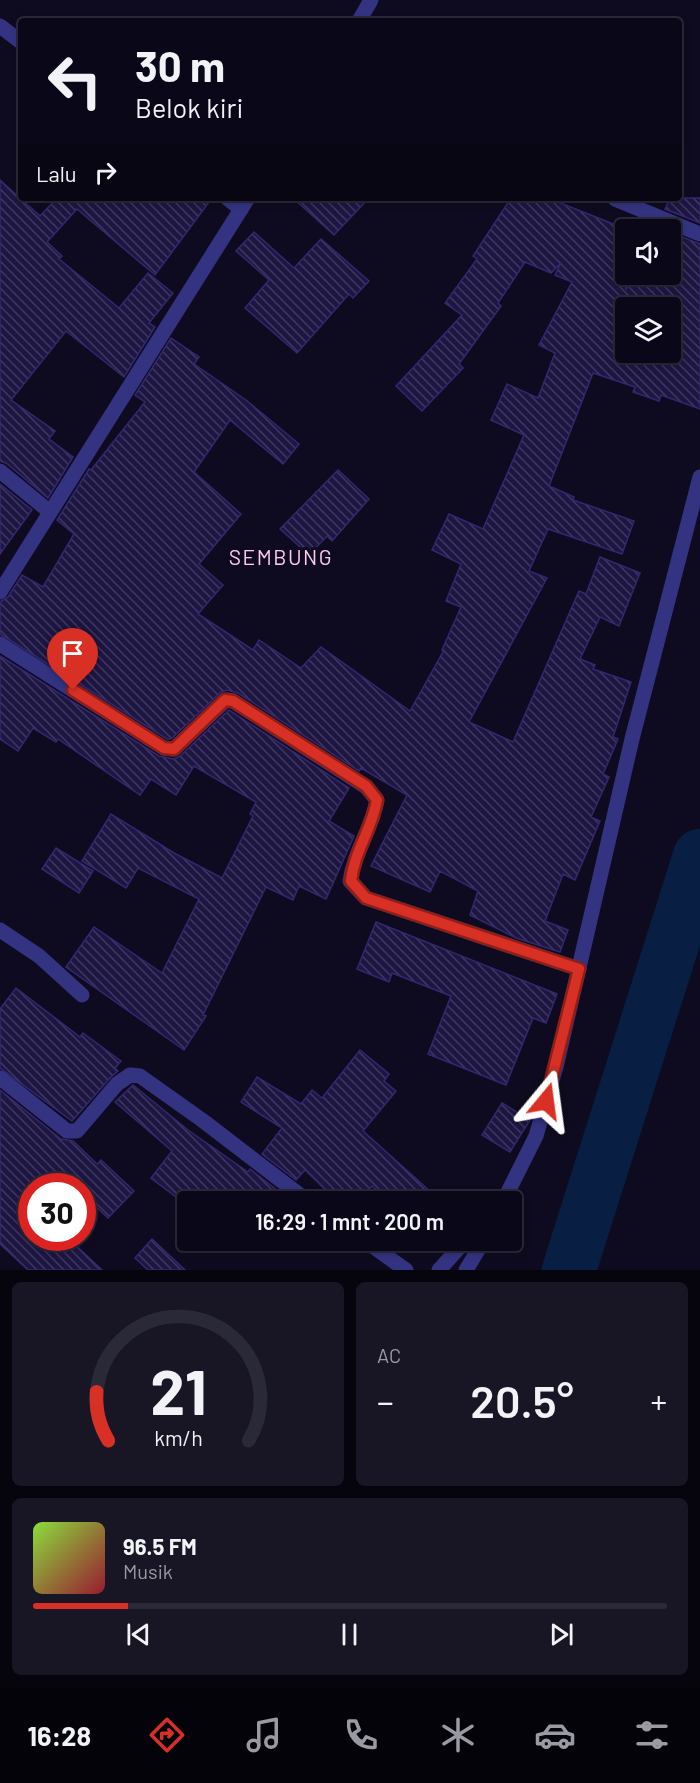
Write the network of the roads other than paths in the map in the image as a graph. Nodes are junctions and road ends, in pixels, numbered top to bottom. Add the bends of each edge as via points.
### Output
1 (371, 0) edge
2 (360, 18) edge
3 (0, 26) edge
4 (18, 40) edge
5 (620, 201) edge
6 (244, 203) edge
7 (700, 234) edge
8 (0, 471) edge
9 (700, 477) edge
10 (50, 512) junction
11 (0, 592) edge
12 (0, 644) edge
13 (0, 930) edge
14 (579, 969) junction
15 (82, 995) dead end
16 (0, 1078) edge
17 (295, 1191) edge
18 (508, 1191) edge
19 (379, 1251) edge
20 (456, 1251) edge
21 (477, 1251) edge
22 (406, 1270) edge
23 (439, 1270) edge
24 (466, 1270) edge

1 - 2 street
3 - 4 street
5 - 7 street
6 - 10 street
8 - 10 street
9 - 14 street via 632,739
10 - 11 street
12 - 14 street via 164,748 174,749 225,700 233,701 366,786 377,800 373,820 353,864 351,881 366,898
13 - 15 street via 39,956
14 - 18 street via 536,1136
16 - 17 street via 67,1131 77,1131 117,1084 130,1075 140,1076
19 - 22 street
20 - 23 street
21 - 24 street

